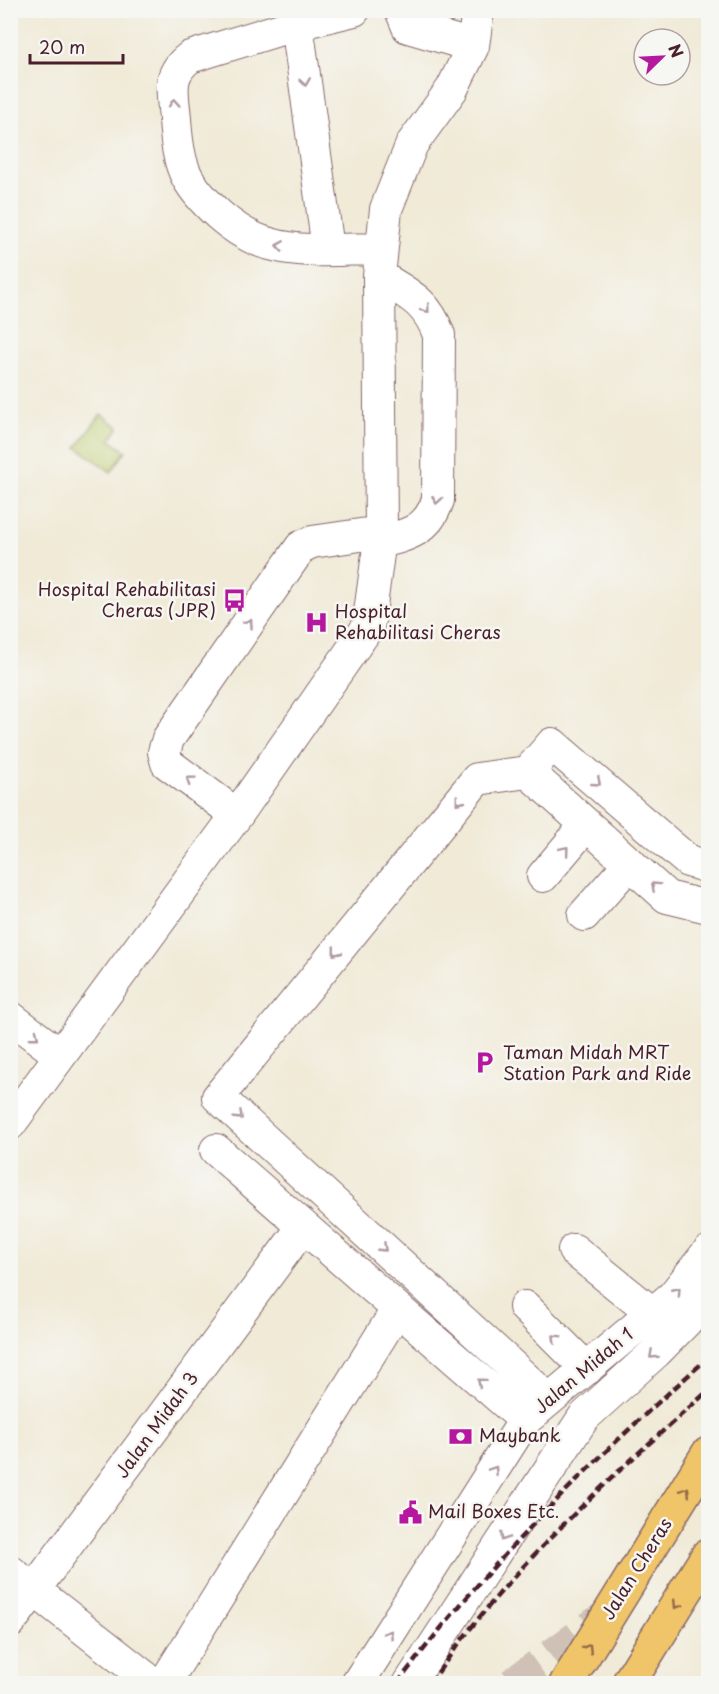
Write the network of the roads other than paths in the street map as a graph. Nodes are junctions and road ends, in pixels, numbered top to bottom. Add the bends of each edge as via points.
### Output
1 (354, 10) edge
2 (401, 10) edge
3 (478, 10) edge
4 (297, 24) junction
5 (473, 46) junction
6 (328, 249) junction
7 (379, 263) junction
8 (380, 537) junction
9 (528, 772) junction
10 (237, 815) junction
11 (586, 825) junction
12 (630, 863) junction
13 (708, 867) edge
14 (543, 876) dead end
15 (708, 907) edge
16 (584, 915) dead end
17 (10, 1017) edge
18 (60, 1055) junction
19 (10, 1124) edge
20 (216, 1150) dead end
21 (303, 1227) junction
22 (574, 1250) dead end
23 (708, 1252) edge
24 (708, 1299) edge
25 (525, 1307) dead end
26 (397, 1310) junction
27 (652, 1313) junction
28 (587, 1369) junction
29 (549, 1400) junction
30 (525, 1420) junction
31 (708, 1454) edge
32 (708, 1555) edge
33 (10, 1571) edge
34 (35, 1590) junction
35 (10, 1622) edge
36 (154, 1683) edge
37 (164, 1683) edge
38 (357, 1683) edge
39 (409, 1683) edge
40 (566, 1683) edge
41 (628, 1683) edge

1 - 4 street
2 - 5 street via 408,27
3 - 5 street
4 -> 6 street
6 -> 4 street via 270,245 237,230 196,194 177,146 172,80 178,66 190,57
5 - 7 street via 452,89 412,144 386,209
6 - 7 street
7 - 8 street
7 -> 8 street via 423,303 439,335 438,500 423,527 412,534
8 - 10 street via 368,627
10 -> 8 street via 168,763 164,752 168,739 302,547 312,542
9 - 11 street
9 -> 13 street via 552,744 688,861
9 -> 29 street via 477,779 218,1097
10 - 18 street
11 - 12 street
14 -> 11 street
15 -> 12 street via 667,897
12 - 16 street
17 -> 18 street
18 - 19 street
20 - 21 street
21 - 26 street
21 - 34 street, Jalan Midah 3
22 - 27 street
27 -> 23 street, Jalan Midah 1 via 673,1296
24 -> 39 street, Jalan Midah 1 via 584,1417
28 -> 25 street
30 -> 26 street
26 - 37 street
27 - 28 street, Jalan Midah 1
28 - 29 street, Jalan Midah 1
29 - 30 street, Jalan Midah 1
38 -> 30 street, Jalan Midah 1
40 -> 31 highway, Jalan Cheras
32 -> 41 highway
33 - 34 street
34 - 35 street, Jalan Midah 3
34 - 36 street

